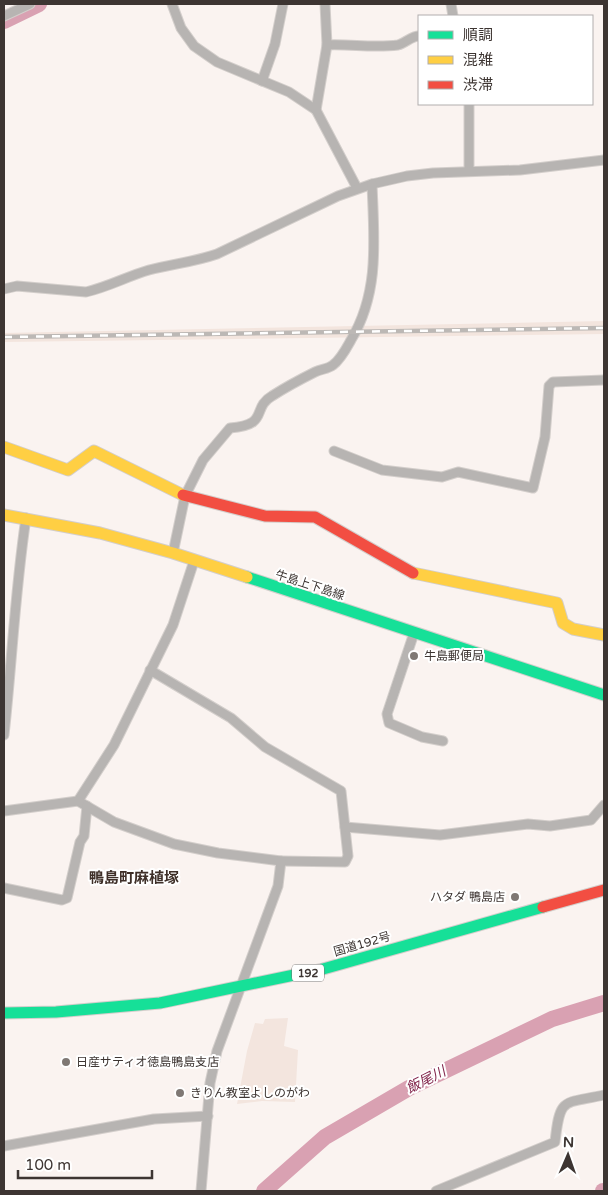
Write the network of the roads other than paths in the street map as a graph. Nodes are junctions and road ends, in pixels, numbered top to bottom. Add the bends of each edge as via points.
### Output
1 (30, 4) edge
2 (172, 4) edge
3 (283, 4) edge
4 (325, 4) edge
5 (4, 16) edge
6 (418, 36) edge
7 (327, 45) junction
8 (262, 81) junction
9 (469, 105) edge
10 (316, 110) junction
11 (604, 160) edge
12 (469, 171) junction
13 (372, 184) junction
14 (357, 188) junction
15 (4, 288) edge
16 (604, 380) edge
17 (4, 447) edge
18 (334, 451) dead end
19 (185, 496) junction
20 (4, 515) edge
21 (26, 518) junction
22 (173, 553) junction
23 (194, 561) junction
24 (414, 633) junction
25 (604, 635) edge
26 (150, 670) junction
27 (604, 695) edge
28 (4, 735) edge
29 (443, 741) dead end
30 (78, 801) junction
31 (604, 805) edge
32 (87, 806) junction
33 (4, 811) edge
34 (345, 827) junction
35 (281, 861) junction
36 (4, 888) edge
37 (604, 890) edge
38 (240, 987) junction
39 (4, 1013) edge
40 (604, 1094) edge
41 (208, 1116) junction
42 (4, 1146) edge
43 (201, 1191) edge
44 (436, 1191) edge

1 - 5 street
2 - 8 street via 181,28 194,46 217,62
3 - 8 street via 275,44
4 - 7 street
6 - 7 street via 401,44 372,47
7 - 10 street
8 - 10 street via 289,92
9 - 12 street
10 - 14 street
11 - 12 street via 520,170
12 - 13 street via 407,176
13 - 14 street
13 - 19 street via 372,280 365,314 342,356 333,366 316,371 269,397 254,423 230,428 203,460
14 - 15 street via 217,254 149,270 96,290
16 - 18 street via 553,382 549,386 545,437 532,488 458,472 442,476 382,470
17 - 19 main road via 68,470 75,468 85,454 94,451
19 - 22 street
19 - 25 main road via 265,516 315,518 412,573 557,603 564,623
20 - 21 main road, 牛島上下島線
21 - 22 main road, 牛島上下島線 via 100,533
21 - 28 street
22 - 23 main road, 牛島上下島線
23 - 24 main road, 牛島上下島線
23 - 26 street via 173,625
24 - 27 main road, 牛島上下島線
24 - 29 street via 387,714 389,723 422,737
26 - 30 street via 114,745
26 - 34 street via 231,718 265,747 341,791
30 - 32 street
30 - 33 street
31 - 34 street via 591,820 550,826 528,824 440,835
32 - 35 street via 114,822 174,844
32 - 36 street via 84,836 67,898 62,900
34 - 35 street via 348,856 344,862
35 - 38 street via 278,886
37 - 38 main road, 国道192号 / 192 via 323,969
38 - 39 main road, 国道192号 / 192 via 160,1003
38 - 41 street via 217,1050
40 - 44 street via 566,1103 558,1113 555,1142
41 - 42 street via 154,1118
41 - 43 street

